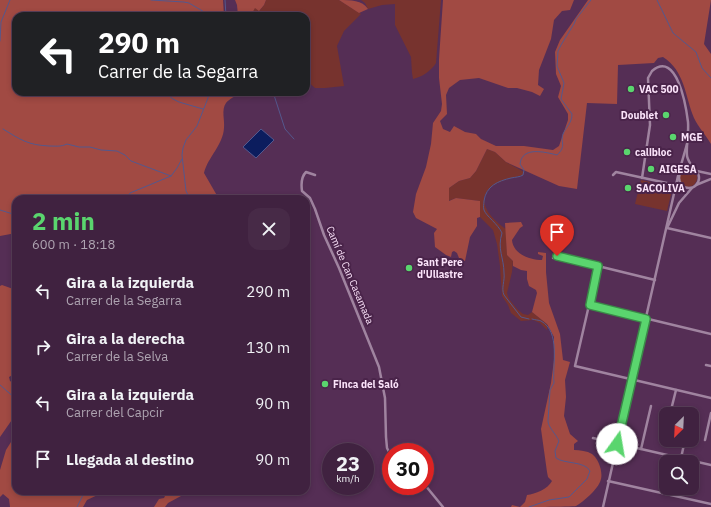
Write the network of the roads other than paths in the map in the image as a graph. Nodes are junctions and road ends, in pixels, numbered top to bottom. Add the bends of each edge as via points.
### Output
1 (688, 140) junction
2 (695, 170) junction
3 (711, 174) edge
4 (315, 175) dead end
5 (613, 175) dead end
6 (679, 175) junction
7 (642, 178) junction
8 (711, 179) edge
9 (676, 185) junction
10 (695, 186) junction
11 (307, 195) edge
12 (310, 198) edge
13 (667, 228) junction
14 (711, 238) edge
15 (553, 258) dead end
16 (598, 266) junction
17 (655, 280) junction
18 (590, 305) junction
19 (646, 319) junction
20 (711, 334) edge
21 (706, 364) dead end
22 (711, 366) edge
23 (632, 379) junction
24 (676, 390) junction
25 (711, 398) edge
26 (651, 406) dead end
27 (672, 407) edge
28 (711, 414) edge
29 (593, 438) dead end
30 (705, 440) dead end
31 (387, 443) edge
32 (617, 444) junction
33 (642, 449) junction
34 (668, 455) edge
35 (699, 462) edge
36 (711, 465) edge
37 (608, 480) junction
38 (433, 495) edge
39 (711, 504) edge
40 (443, 507) edge
41 (603, 507) edge

1 - 2 street via 688,158
1 - 6 street
1 - 7 street via 688,122 682,93 671,69 664,66 654,69 648,78 650,125
2 - 3 street
2 - 6 street via 686,168
2 - 10 street via 699,179
4 - 11 street, Camí de Can Casamada via 304,173 301,181 302,191
5 - 7 street via 616,172
6 - 9 street
6 - 10 street via 679,182 683,187
7 - 9 street
8 - 10 street
9 - 13 street
10 - 13 street via 679,203
12 - 31 street, Camí de Can Casamada via 381,372
13 - 14 street
13 - 17 street
15 - 16 street via 557,256
16 - 17 street
16 - 18 street
17 - 19 street
18 - 19 street
18 - 23 street via 575,366
19 - 20 street
19 - 23 street
21 - 22 street
23 - 24 street
23 - 32 street
24 - 25 street
24 - 27 street
26 - 33 street
28 - 30 street
29 - 32 street
32 - 33 street
32 - 37 street
33 - 34 street
35 - 36 street
37 - 39 street
37 - 41 street
38 - 40 street

